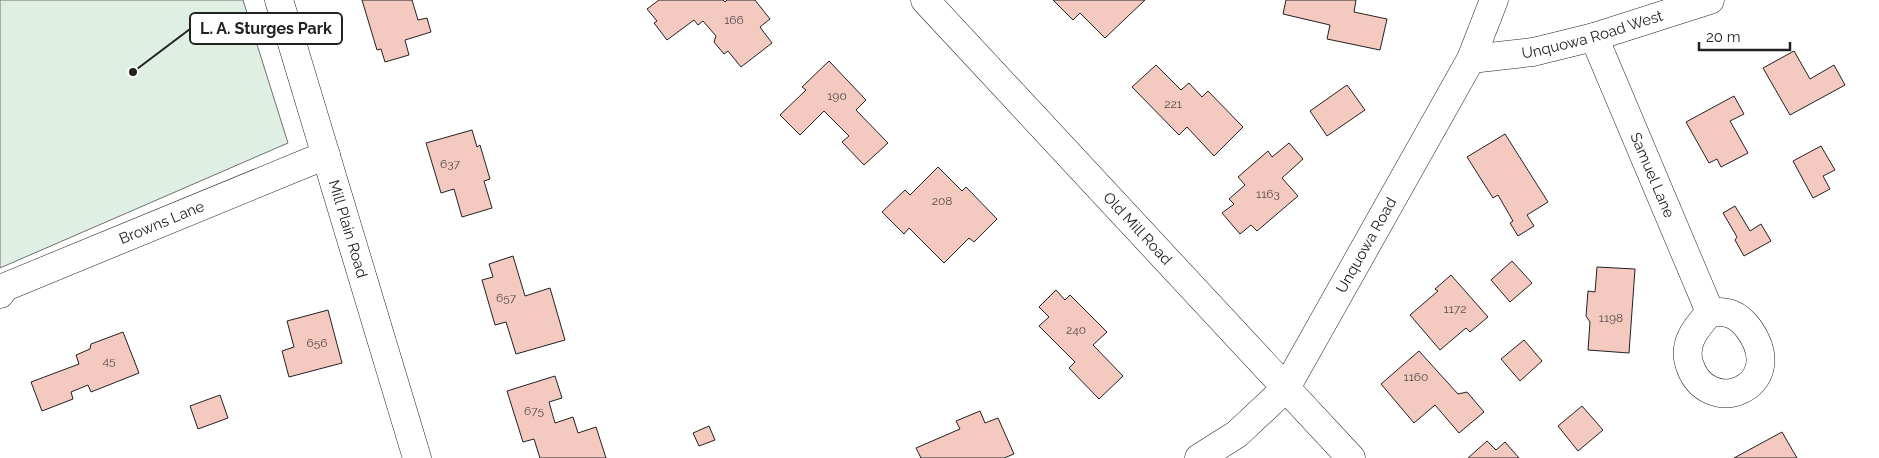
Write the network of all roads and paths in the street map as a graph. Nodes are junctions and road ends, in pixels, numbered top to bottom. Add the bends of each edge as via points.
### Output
1 (279, 0) edge
2 (925, 0) edge
3 (1494, 0) edge
4 (1710, 0) edge
5 (1594, 37) junction
6 (1471, 59) junction
7 (326, 155) junction
8 (0, 294) edge
9 (1710, 312) dead end
10 (1286, 388) junction
11 (417, 458) edge
12 (1199, 458) edge
13 (1351, 458) edge

1 - 7 street, Mill Plain Road
2 - 10 street, Old Mill Road
3 - 6 street, Unquowa Road
4 - 5 street, Unquowa Road West
5 - 6 street, Unquowa Road West via 1533,52
5 - 9 street, Samuel Lane
6 - 10 street, Unquowa Road
7 - 8 street, Browns Lane via 5,287
7 - 11 street, Mill Plain Road
10 - 12 street, Unquowa Road via 1237,434
10 - 13 street, Old Mill Road

